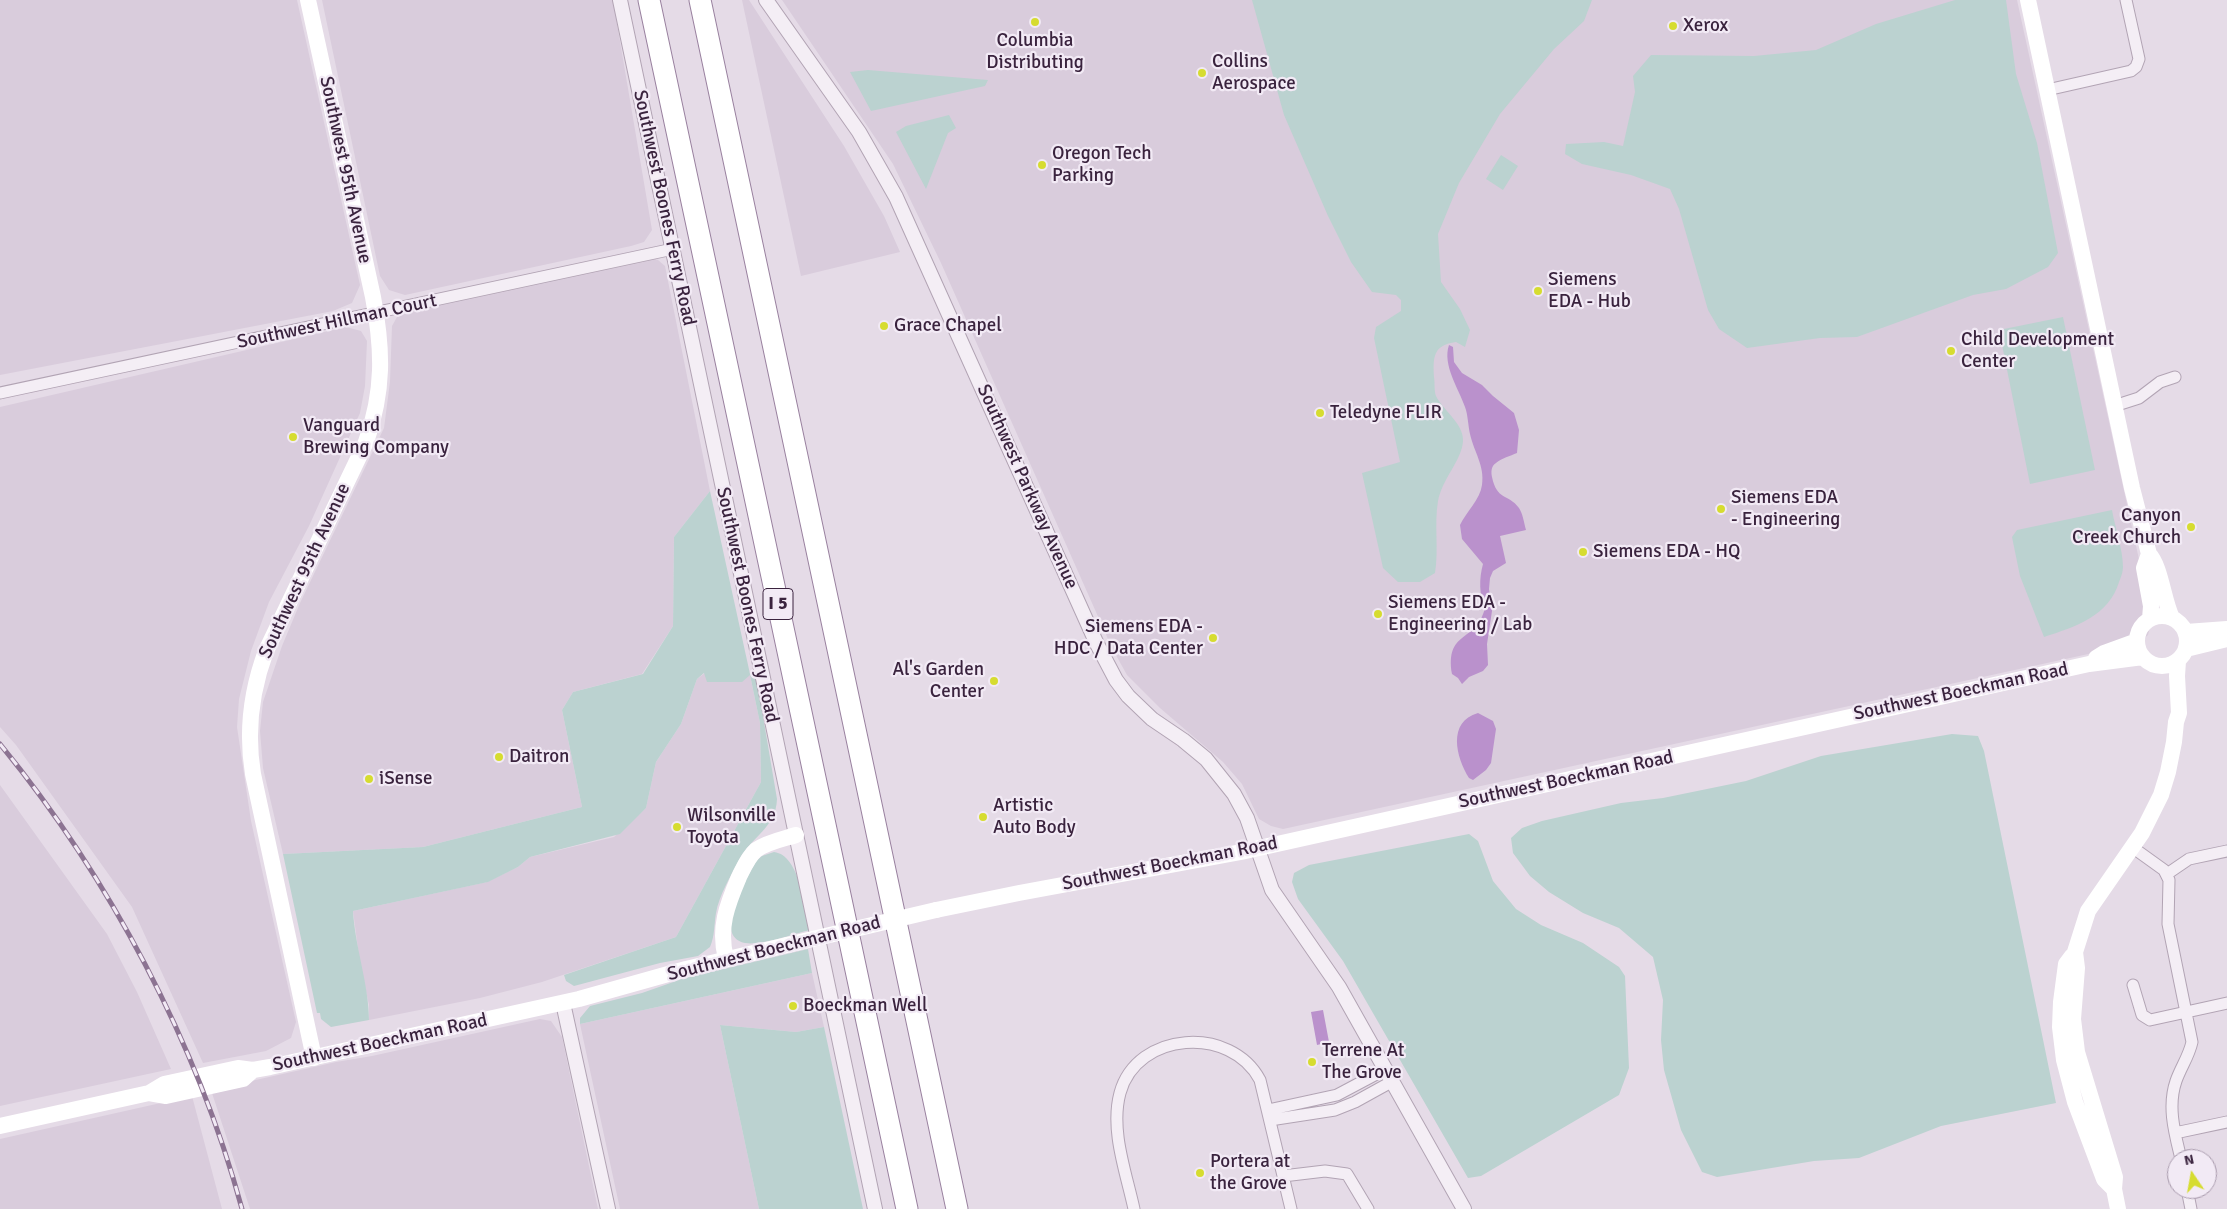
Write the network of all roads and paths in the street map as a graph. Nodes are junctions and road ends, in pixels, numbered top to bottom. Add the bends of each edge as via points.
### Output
1 (308, 0) edge
2 (620, 0) edge
3 (649, 0) edge
4 (700, 0) edge
5 (766, 0) edge
6 (2028, 0) edge
7 (2126, 0) edge
8 (2047, 90) junction
9 (673, 249) junction
10 (376, 314) junction
11 (2175, 377) dead end
12 (0, 393) edge
13 (2114, 406) junction
14 (2150, 554) junction
15 (2172, 618) junction
16 (2150, 619) junction
17 (2227, 629) edge
18 (2186, 632) junction
19 (2227, 639) edge
20 (2137, 641) junction
21 (2182, 655) junction
22 (2143, 658) junction
23 (2089, 664) junction
24 (2161, 666) junction
25 (2176, 722) junction
26 (796, 835) junction
27 (2132, 847) junction
28 (1256, 849) junction
29 (2227, 851) edge
30 (2167, 874) junction
31 (726, 959) junction
32 (2133, 985) dead end
33 (563, 1002) junction
34 (2227, 1003) edge
35 (2187, 1012) junction
36 (314, 1058) junction
37 (1386, 1069) junction
38 (1393, 1081) junction
39 (1269, 1115) junction
40 (2227, 1122) edge
41 (0, 1126) edge
42 (2175, 1133) junction
43 (2178, 1149) edge
44 (1283, 1176) junction
45 (608, 1209) edge
46 (876, 1209) edge
47 (907, 1209) edge
48 (958, 1209) edge
49 (1134, 1209) edge
50 (1291, 1209) edge
51 (1368, 1209) edge
52 (1464, 1209) edge
53 (2118, 1209) edge

1 - 10 main road, Southwest 95th Avenue
2 - 9 street, Southwest Boones Ferry Road
3 - 47 highway, I 5
4 - 48 highway
5 - 28 street, Southwest Parkway Avenue via 859,132 898,201 1116,680 1140,709 1206,759 1222,777 1240,805
6 - 8 main road
7 - 8 street via 2139,59 2136,67 2131,72
8 - 13 main road
9 - 10 street, Southwest Hillman Court
9 - 26 street, Southwest Boones Ferry Road
10 - 12 street, Southwest Hillman Court
10 - 36 main road, Southwest 95th Avenue via 381,373 370,433 266,651 257,675 249,733 253,774
11 - 13 street via 2160,382 2139,398
13 - 14 main road
14 - 15 main road via 2156,561
14 - 16 main road via 2144,568 2151,606
15 - 16 main road via 2157,616
15 - 18 main road
16 - 20 main road via 2139,632
17 - 18 main road
18 - 21 main road via 2188,642
19 - 21 main road
20 - 22 main road
20 - 23 main road, Southwest Boeckman Road via 2104,653
21 - 24 main road via 2167,666
21 - 25 main road via 2177,676 2179,713
22 - 23 main road, Southwest Boeckman Road
22 - 24 main road
23 - 28 main road, Southwest Boeckman Road
24 - 25 main road
25 - 27 main road via 2170,764 2160,795
26 - 31 main road via 763,846 748,859 724,917 722,941
26 - 46 street, Southwest Boones Ferry Road
27 - 30 street
27 - 53 main road via 2088,912 2075,952 2073,1019 2077,1052 2115,1177
28 - 31 main road, Southwest Boeckman Road, bridge via 1012,894
28 - 37 street, Southwest Parkway Avenue via 1275,895 1325,964
29 - 30 street via 2190,859
30 - 35 street via 2168,924
31 - 33 main road, Southwest Boeckman Road
32 - 35 street via 2138,1008 2145,1019
33 - 36 main road, Southwest Boeckman Road
33 - 45 street
34 - 35 street
35 - 42 street via 2192,1042 2173,1094
36 - 41 main road, Southwest Boeckman Road via 253,1070 243,1080 166,1096 149,1093
37 - 38 street, Southwest Parkway Avenue
37 - 39 street via 1337,1095
38 - 39 street via 1335,1110
38 - 52 street, Southwest Parkway Avenue
39 - 44 street
39 - 49 street via 1257,1075 1229,1049 1197,1042 1180,1043 1153,1052 1128,1076 1120,1092 1116,1115
40 - 42 street
42 - 43 street
44 - 50 street
44 - 51 street via 1333,1171 1347,1174

